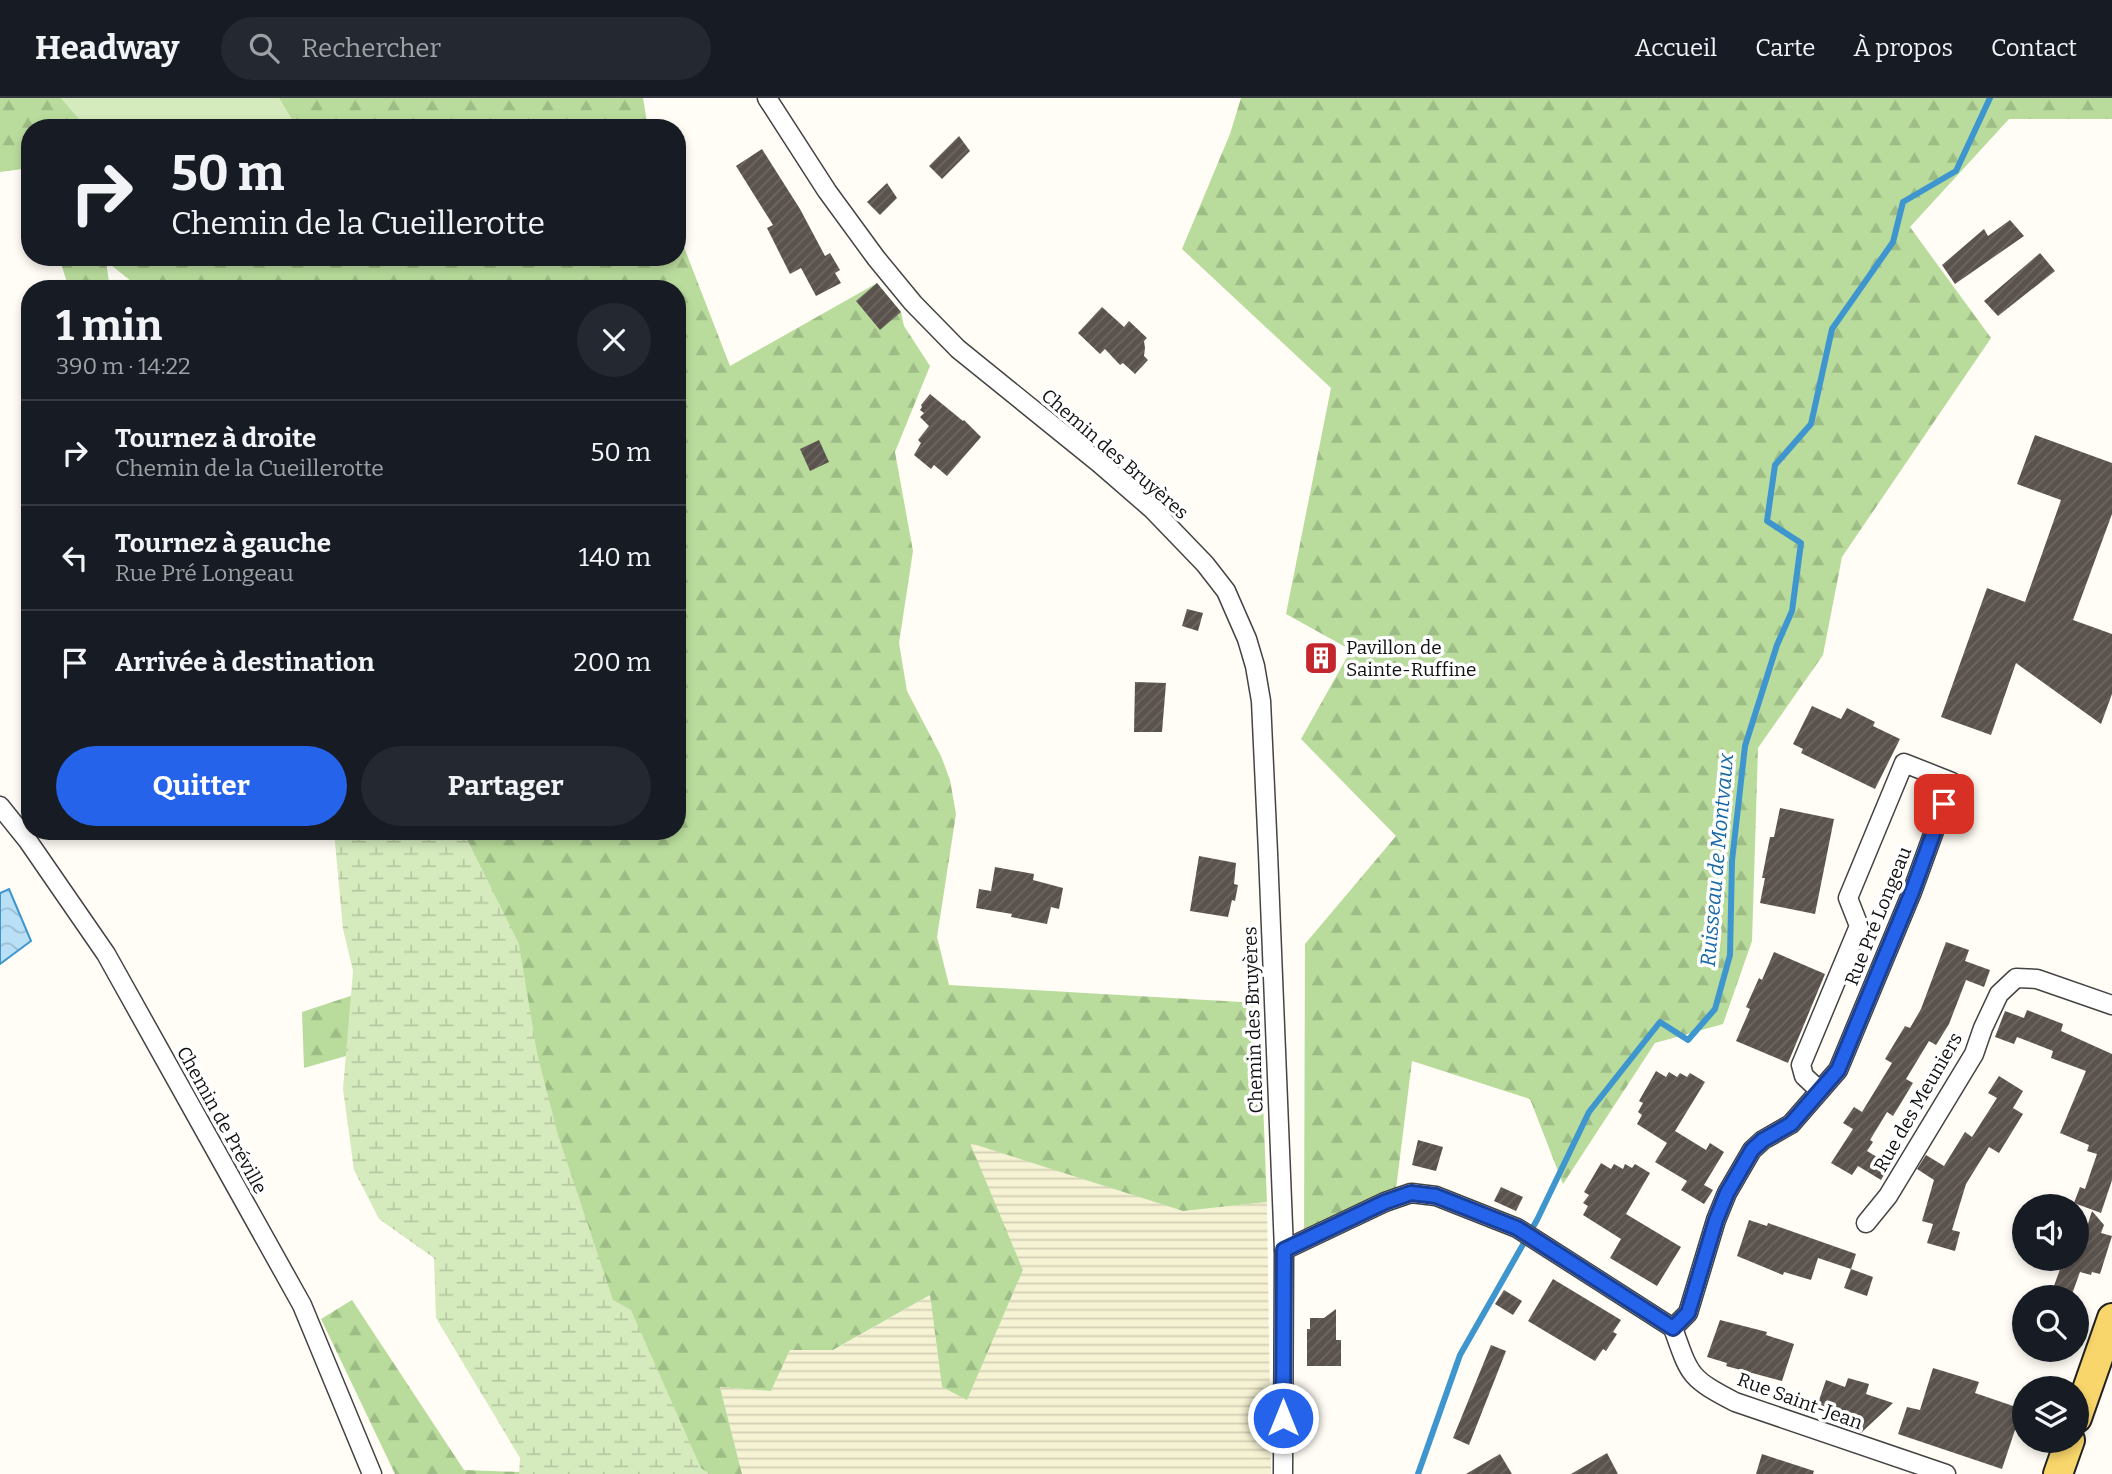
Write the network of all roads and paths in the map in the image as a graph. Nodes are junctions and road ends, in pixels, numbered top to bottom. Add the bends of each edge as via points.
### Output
1 (767, 98) edge
2 (0, 806) edge
3 (21, 832) edge
4 (27, 840) edge
5 (2112, 1005) edge
6 (1820, 1091) junction
7 (1866, 1223) dead end
8 (1284, 1250) junction
9 (2112, 1318) edge
10 (1673, 1328) junction
11 (2089, 1384) edge
12 (2065, 1453) edge
13 (372, 1474) edge
14 (1283, 1474) edge
15 (1946, 1474) edge
16 (2058, 1474) edge

1 - 8 street, Chemin des Bruyères via 831,197 913,303 958,349 1152,509 1206,564 1237,615 1255,666 1261,701
2 - 3 street, Chemin de Préville
4 - 13 street, Chemin de Préville via 106,954 295,1293
5 - 7 street, Rue des Meuniers via 2037,979 2016,978 1999,994 1975,1054 1888,1196
6 - 6 street, Rue Pré Longeau via 1838,1070 1952,782 1904,763 1848,898 1859,926 1801,1065 1804,1076
6 - 10 street, Rue Pré Longeau via 1791,1124 1752,1150 1716,1220 1688,1313
8 - 10 street via 1385,1202 1411,1193 1436,1196 1517,1228
8 - 14 street, Chemin des Bruyères
9 - 11 main road
10 - 15 street, Rue Saint-Jean via 1687,1369 1703,1385 1735,1402
12 - 16 main road

